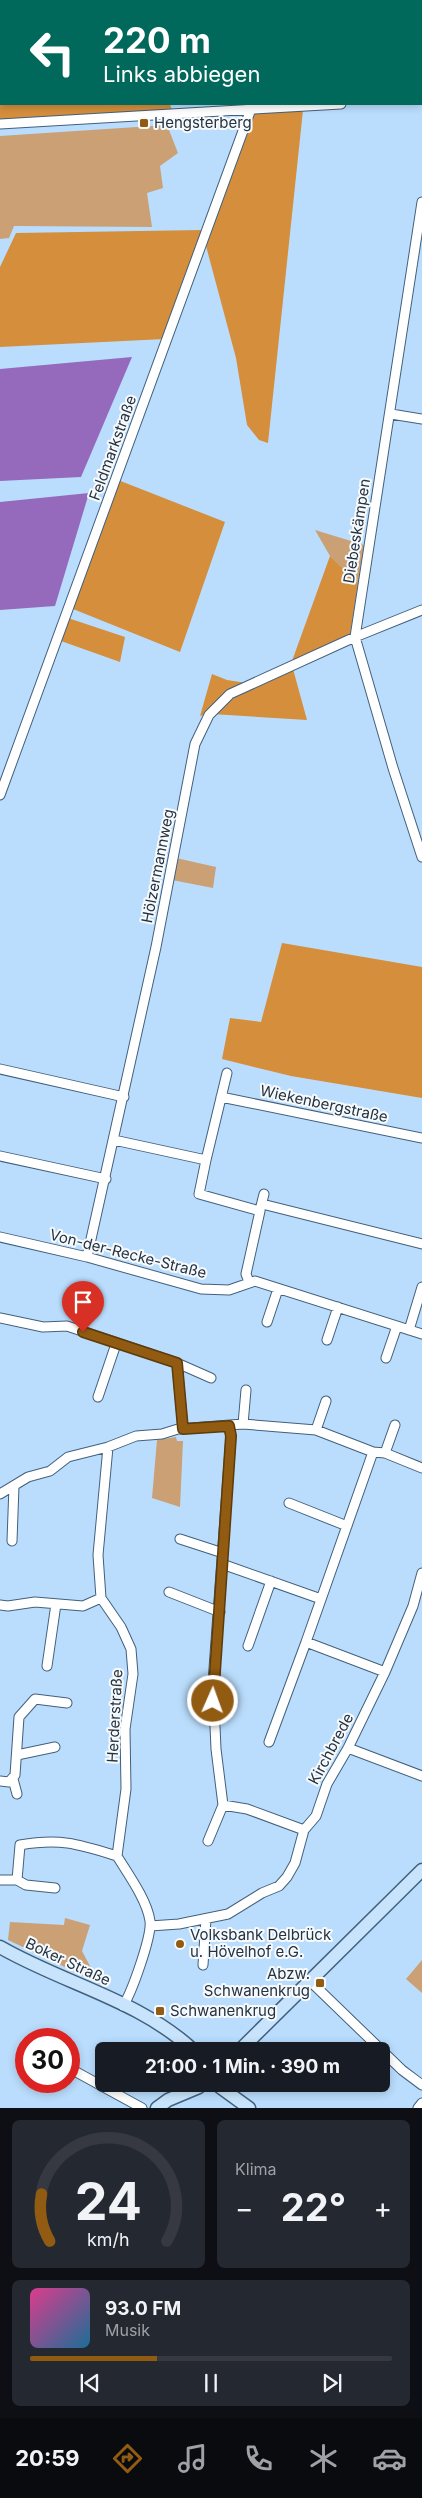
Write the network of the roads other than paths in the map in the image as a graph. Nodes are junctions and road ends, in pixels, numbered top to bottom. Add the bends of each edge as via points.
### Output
1 (323, 105) edge
2 (251, 109) junction
3 (0, 124) edge
4 (422, 202) edge
5 (391, 414) junction
6 (422, 419) edge
7 (422, 610) edge
8 (355, 637) junction
9 (0, 795) edge
10 (422, 857) edge
11 (0, 1069) edge
12 (227, 1073) dead end
13 (124, 1097) junction
14 (221, 1097) junction
15 (422, 1138) edge
16 (114, 1140) junction
17 (0, 1156) edge
18 (206, 1160) junction
19 (106, 1179) junction
20 (264, 1194) dead end
21 (261, 1208) junction
22 (0, 1237) edge
23 (422, 1244) edge
24 (87, 1257) junction
25 (249, 1282) junction
26 (422, 1287) edge
27 (278, 1289) junction
28 (338, 1308) junction
29 (0, 1318) edge
30 (267, 1322) dead end
31 (396, 1326) junction
32 (409, 1330) junction
33 (422, 1334) edge
34 (327, 1340) dead end
35 (116, 1344) junction
36 (386, 1358) dead end
37 (177, 1363) junction
38 (211, 1378) dead end
39 (246, 1390) dead end
40 (98, 1397) dead end
41 (326, 1401) dead end
42 (243, 1424) junction
43 (395, 1425) dead end
44 (229, 1426) junction
45 (183, 1429) junction
46 (316, 1430) junction
47 (108, 1447) junction
48 (374, 1452) junction
49 (385, 1452) junction
50 (422, 1468) edge
51 (14, 1486) junction
52 (0, 1494) edge
53 (289, 1503) dead end
54 (347, 1526) junction
55 (180, 1539) dead end
56 (12, 1541) dead end
57 (223, 1553) junction
58 (222, 1564) junction
59 (422, 1573) edge
60 (272, 1581) junction
61 (169, 1592) dead end
62 (101, 1598) junction
63 (321, 1599) junction
64 (56, 1604) junction
65 (0, 1605) edge
66 (418, 1607) edge
67 (220, 1612) junction
68 (306, 1642) junction
69 (248, 1646) dead end
70 (47, 1666) dead end
71 (385, 1672) junction
72 (67, 1703) dead end
73 (269, 1742) dead end
74 (55, 1747) dead end
75 (348, 1748) junction
76 (17, 1755) junction
77 (422, 1776) edge
78 (13, 1779) junction
79 (0, 1781) edge
80 (17, 1794) dead end
81 (223, 1805) junction
82 (304, 1830) junction
83 (208, 1841) dead end
84 (117, 1856) junction
85 (422, 1870) edge
86 (0, 1880) edge
87 (17, 1880) junction
88 (54, 1888) dead end
89 (206, 1919) junction
90 (150, 1926) junction
91 (0, 1947) edge
92 (203, 1965) dead end
93 (310, 1981) junction
94 (124, 2006) junction
95 (171, 2042) edge
96 (183, 2042) edge
97 (247, 2042) edge
98 (80, 2074) edge
99 (422, 2085) edge
100 (176, 2092) edge
101 (184, 2092) edge
102 (232, 2092) edge
103 (168, 2100) junction
104 (422, 2103) edge
105 (142, 2108) edge
106 (158, 2108) edge
107 (249, 2108) edge
108 (418, 2108) edge

1 - 2 street
2 - 3 street
2 - 9 street, Feldmarkstraße
4 - 5 street, Diebeskämpen
5 - 6 street
5 - 8 street, Diebeskämpen
7 - 8 street, Hölzermannweg
8 - 10 street, Diebeskämpen
8 - 13 street, Hölzermannweg via 230,694 201,728 195,744
11 - 13 street
12 - 14 street
13 - 16 street, Hölzermannweg
14 - 15 street, Wiekenbergstraße
14 - 18 street
16 - 18 street
16 - 19 street, Hölzermannweg
17 - 19 street
18 - 21 street via 199,1194
19 - 24 street, Hölzermannweg
20 - 21 street
21 - 23 street
21 - 25 street via 246,1274
22 - 24 street, Von-der-Recke-Straße
24 - 25 street, Von-der-Recke-Straße via 201,1289 229,1290
25 - 27 street
26 - 32 street
27 - 28 street
27 - 30 street
28 - 31 street
28 - 34 street
29 - 35 street via 43,1327 67,1326
31 - 32 street
31 - 36 street
32 - 33 street
35 - 37 street
35 - 40 street
37 - 38 street
37 - 45 street
39 - 42 street
41 - 46 street
42 - 44 street
42 - 46 street
43 - 49 street
44 - 45 street
44 - 57 street
45 - 47 street via 136,1436
46 - 48 street
47 - 51 street via 68,1457 50,1471 28,1477
47 - 62 street via 98,1555
48 - 49 street
48 - 54 street
49 - 50 street
51 - 52 street
51 - 56 street
53 - 54 street
54 - 63 street
55 - 57 street
57 - 58 street
58 - 60 street
58 - 67 street
59 - 66 street, Kirchbrede
60 - 63 street
60 - 69 street
61 - 67 street
62 - 64 street via 83,1606
62 - 84 street, Herderstraße via 121,1627 131,1650 133,1674 125,1729 126,1789
63 - 68 street
64 - 65 street
64 - 70 street
66 - 71 street, Kirchbrede
67 - 81 street via 213,1701
68 - 71 street
68 - 73 street
71 - 75 street, Kirchbrede
72 - 76 street via 35,1699 19,1716
74 - 76 street
75 - 77 street
75 - 82 street, Kirchbrede via 327,1784 316,1816
76 - 78 street
78 - 79 street
78 - 80 street
81 - 82 street via 247,1809
81 - 83 street
82 - 89 street, Kirchbrede via 296,1863 279,1886 228,1914
84 - 87 street via 73,1842 46,1841 20,1845
84 - 90 street via 137,1887
85 - 93 main road
86 - 87 street
87 - 88 street via 26,1885
89 - 90 street, Kirchbrede
89 - 92 street
90 - 94 street
91 - 94 main road, Boker Straße
93 - 97 main road
93 - 99 street via 402,2070
94 - 95 main road, Boker Straße
94 - 96 main road, Boker Straße via 162,2024
98 - 105 street
100 - 103 main road
101 - 103 main road
102 - 107 main road
103 - 106 main road
104 - 108 street

